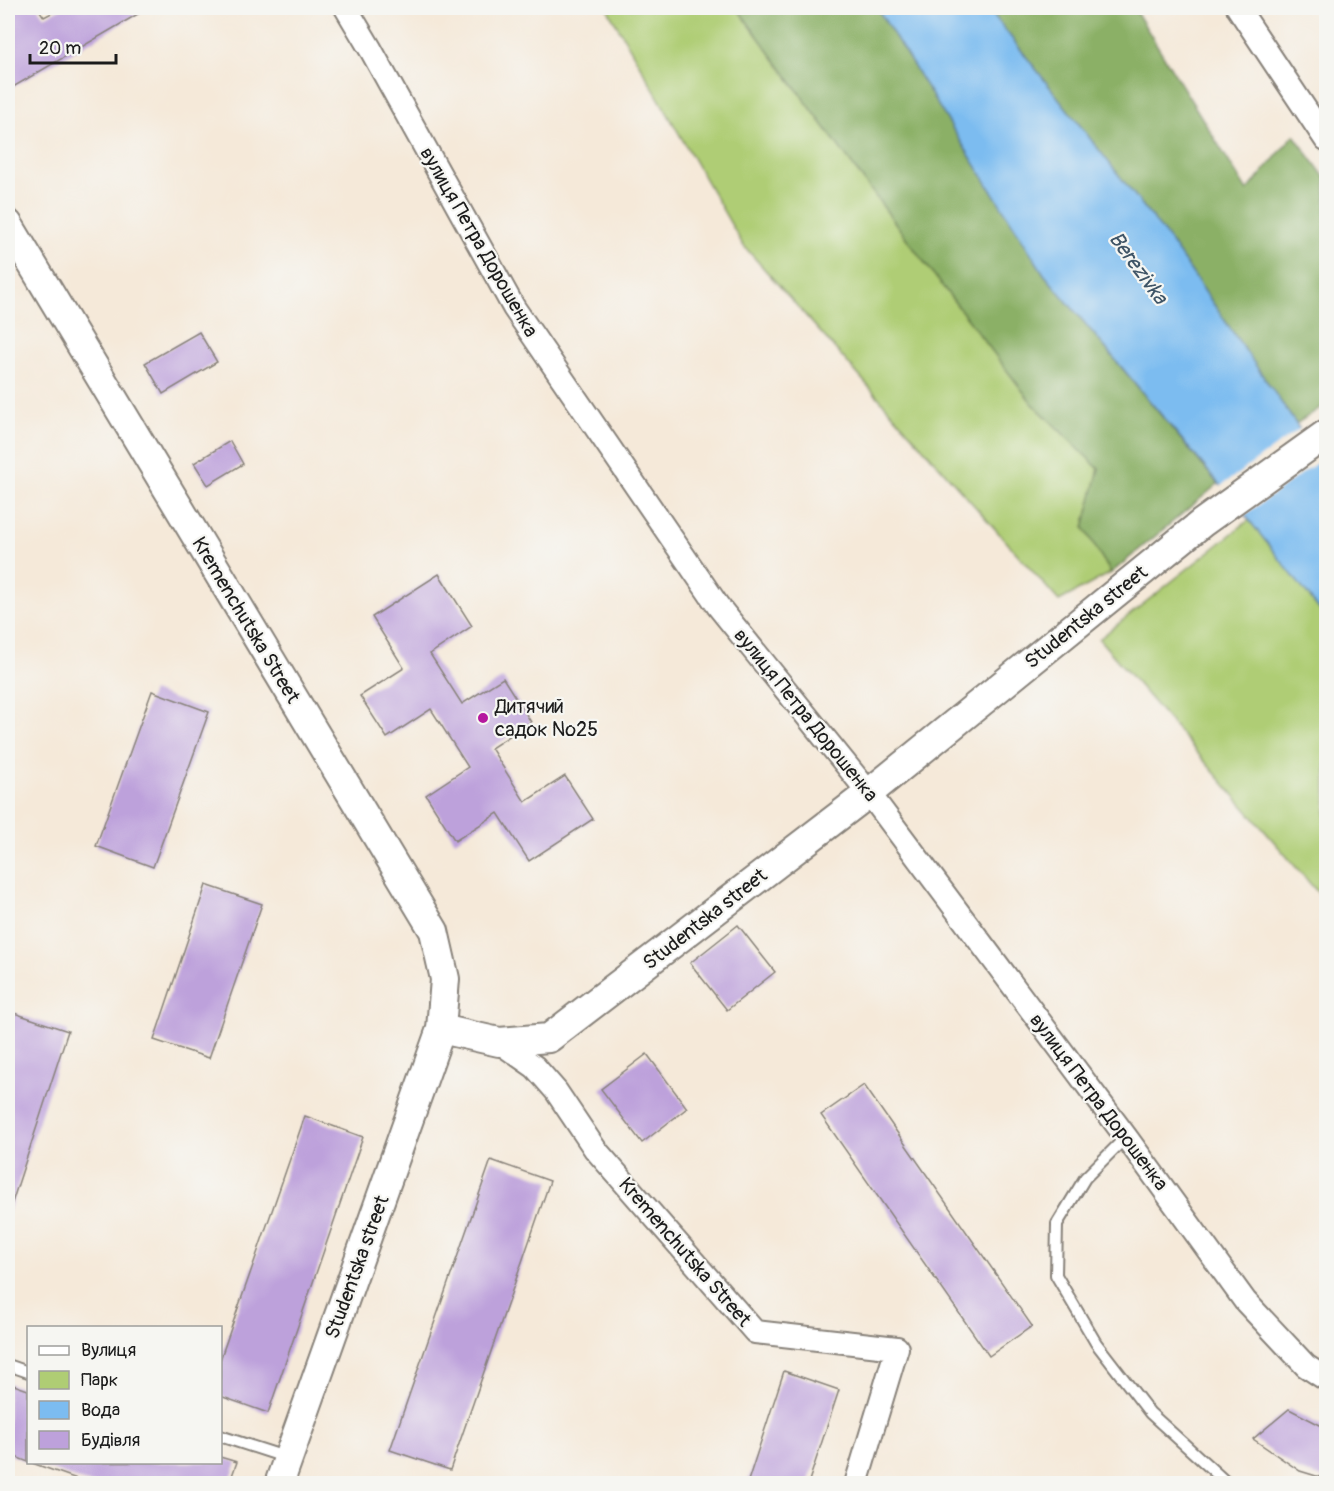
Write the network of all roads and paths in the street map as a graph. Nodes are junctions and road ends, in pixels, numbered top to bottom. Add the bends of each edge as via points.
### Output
1 (346, 8) edge
2 (1238, 8) edge
3 (1326, 140) edge
4 (8, 224) edge
5 (1325, 435) edge
6 (869, 793) junction
7 (441, 1029) junction
8 (499, 1042) junction
9 (1126, 1137) junction
10 (8, 1365) edge
11 (27, 1372) edge
12 (1326, 1379) edge
13 (222, 1437) edge
14 (284, 1471) edge
15 (856, 1484) edge
16 (1228, 1484) edge

1 - 6 street, вулиця Петра Дорошенка via 514,308 718,606
2 - 3 street
4 - 7 street, Kremenchutska Street via 434,931 446,979
5 - 6 street, Studentska street via 1202,523
6 - 8 street, Studentska street via 549,1038
6 - 9 street, вулиця Петра Дорошенка
7 - 8 street, Studentska street
7 - 14 street, Studentska street
8 - 15 street, Kremenchutska Street via 535,1067 595,1149 755,1332 897,1348
9 - 12 street, вулиця Петра Дорошенка via 1245,1301 1306,1366
9 - 16 lane via 1084,1178 1057,1224 1056,1275 1096,1343 1150,1413
10 - 11 lane
13 - 14 lane

